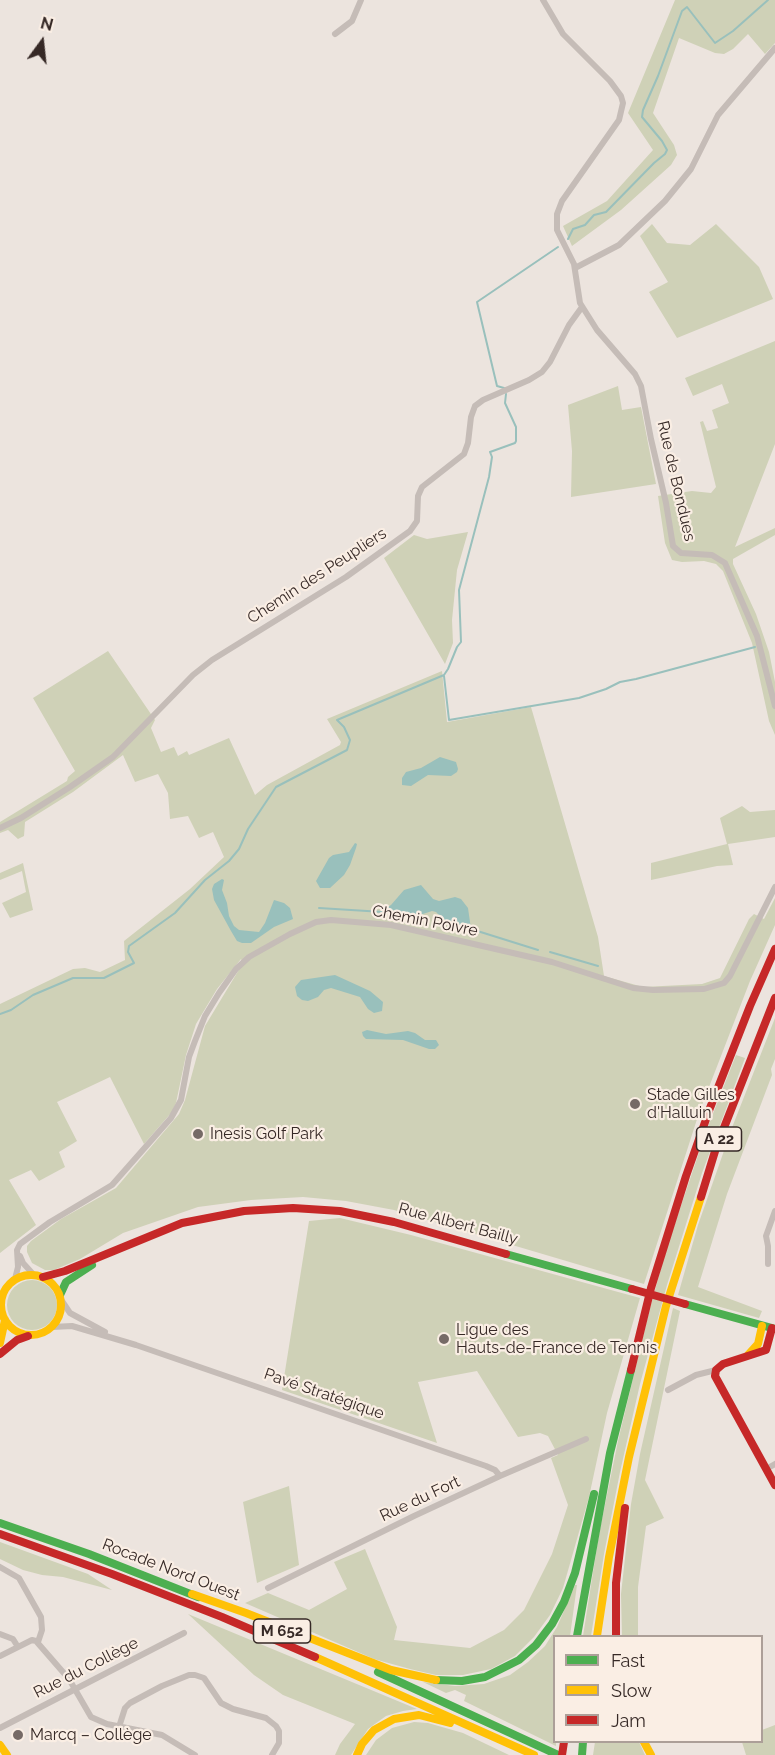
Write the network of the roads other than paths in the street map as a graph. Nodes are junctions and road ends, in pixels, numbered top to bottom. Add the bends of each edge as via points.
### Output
1 (361, 0) edge
2 (543, 0) edge
3 (335, 34) dead end
4 (775, 48) edge
5 (575, 268) junction
6 (582, 308) junction
7 (775, 706) edge
8 (0, 828) edge
9 (775, 886) edge
10 (775, 949) edge
11 (775, 998) edge
12 (775, 1211) edge
13 (22, 1241) junction
14 (129, 1244) junction
15 (768, 1264) dead end
16 (33, 1274) junction
17 (43, 1277) junction
18 (8, 1284) edge
19 (61, 1298) junction
20 (0, 1306) edge
21 (5, 1319) junction
22 (641, 1323) junction
23 (762, 1326) junction
24 (52, 1327) junction
25 (774, 1329) edge
26 (31, 1335) junction
27 (0, 1343) edge
28 (136, 1345) junction
29 (771, 1348) edge
30 (0, 1354) edge
31 (748, 1355) junction
32 (716, 1370) junction
33 (668, 1390) dead end
34 (586, 1439) dead end
35 (629, 1457) junction
36 (775, 1464) edge
37 (766, 1469) junction
38 (500, 1476) junction
39 (775, 1485) edge
40 (0, 1523) edge
41 (0, 1534) edge
42 (1, 1568) edge
43 (0, 1576) edge
44 (268, 1588) dead end
45 (192, 1594) junction
46 (184, 1633) dead end
47 (0, 1634) edge
48 (577, 1635) edge
49 (597, 1635) edge
50 (616, 1635) edge
51 (38, 1642) junction
52 (18, 1647) junction
53 (0, 1656) edge
54 (75, 1689) junction
55 (119, 1727) junction
56 (0, 1728) edge
57 (0, 1744) edge
58 (513, 1745) junction
59 (7, 1755) edge
60 (195, 1755) edge
61 (272, 1755) edge
62 (357, 1755) edge
63 (534, 1755) edge
64 (560, 1755) edge

1 - 3 street via 352,21
2 - 5 street via 563,34 610,81 623,103 619,120 557,214 557,230
4 - 5 street via 722,111 691,169 665,201 619,246
5 - 6 street
6 - 7 street, Rue de Bondues via 641,386 673,546 681,553 712,555 726,563 757,636
6 - 8 street, Chemin des Peupliers via 542,372 475,406 464,454 422,487 417,521 410,531 212,660 112,758
9 - 13 street, Chemin Poivre via 732,972 724,983 704,989 622,986 552,962 404,927 345,920 311,924 253,954 228,980 195,1041 177,1108 122,1176 103,1192
10 - 22 main road, A 22 via 704,1123
11 - 35 main road, A 22 via 730,1111 680,1256
12 - 15 street via 766,1236
13 - 16 street via 21,1258
13 - 18 street via 17,1250 18,1267
14 - 17 main road, Rue Albert Bailly
14 - 19 main road, Rue Albert Bailly via 66,1282
14 - 23 main road, Rue Albert Bailly, bridge via 168,1227 211,1216 260,1209 318,1209 414,1227
16 - 17 main road
16 - 18 main road
17 - 19 main road via 55,1285
18 - 20 main road
19 - 24 main road via 60,1317
19 - 28 street, Pavé Stratégique via 67,1310 77,1317
20 - 21 main road
21 - 26 main road via 16,1331
21 - 27 main road
22 - 45 main road via 618,1395 570,1586 544,1635 509,1666 485,1677 462,1681 406,1674
22 - 48 main road, A 22 via 602,1490
23 - 25 main road, Rue Albert Bailly
23 - 31 main road via 758,1344
24 - 26 main road
24 - 28 street, Pavé Stratégique via 81,1328
25 - 29 main road
26 - 30 main road via 16,1340
28 - 38 street, Pavé Stratégique via 486,1466
29 - 31 main road
31 - 32 main road
32 - 33 street via 696,1375
32 - 37 main road via 716,1379
34 - 38 street, Rue du Fort
35 - 49 main road, A 22
35 - 50 main road via 616,1583
36 - 37 street
37 - 39 main road
38 - 44 street, Rue du Fort
40 - 45 main road, Rocade Nord Ouest / M 652
41 - 58 main road, Rocade Nord Ouest / M 652 via 222,1617
42 - 43 street
42 - 51 street via 20,1578 41,1617
45 - 64 main road, Rocade Nord Ouest / M 652
46 - 54 street, Rue du Collège
47 - 52 street via 14,1639
51 - 52 street
51 - 54 street
52 - 53 street
54 - 55 street via 91,1717
54 - 56 street, Rue du Collège
55 - 60 street via 162,1735
55 - 61 street via 130,1702 195,1675 206,1681 220,1703 266,1718 276,1726 279,1743
57 - 59 main road
58 - 62 main road via 441,1719 413,1715 379,1727
58 - 63 main road, Rocade Nord Ouest / M 652

